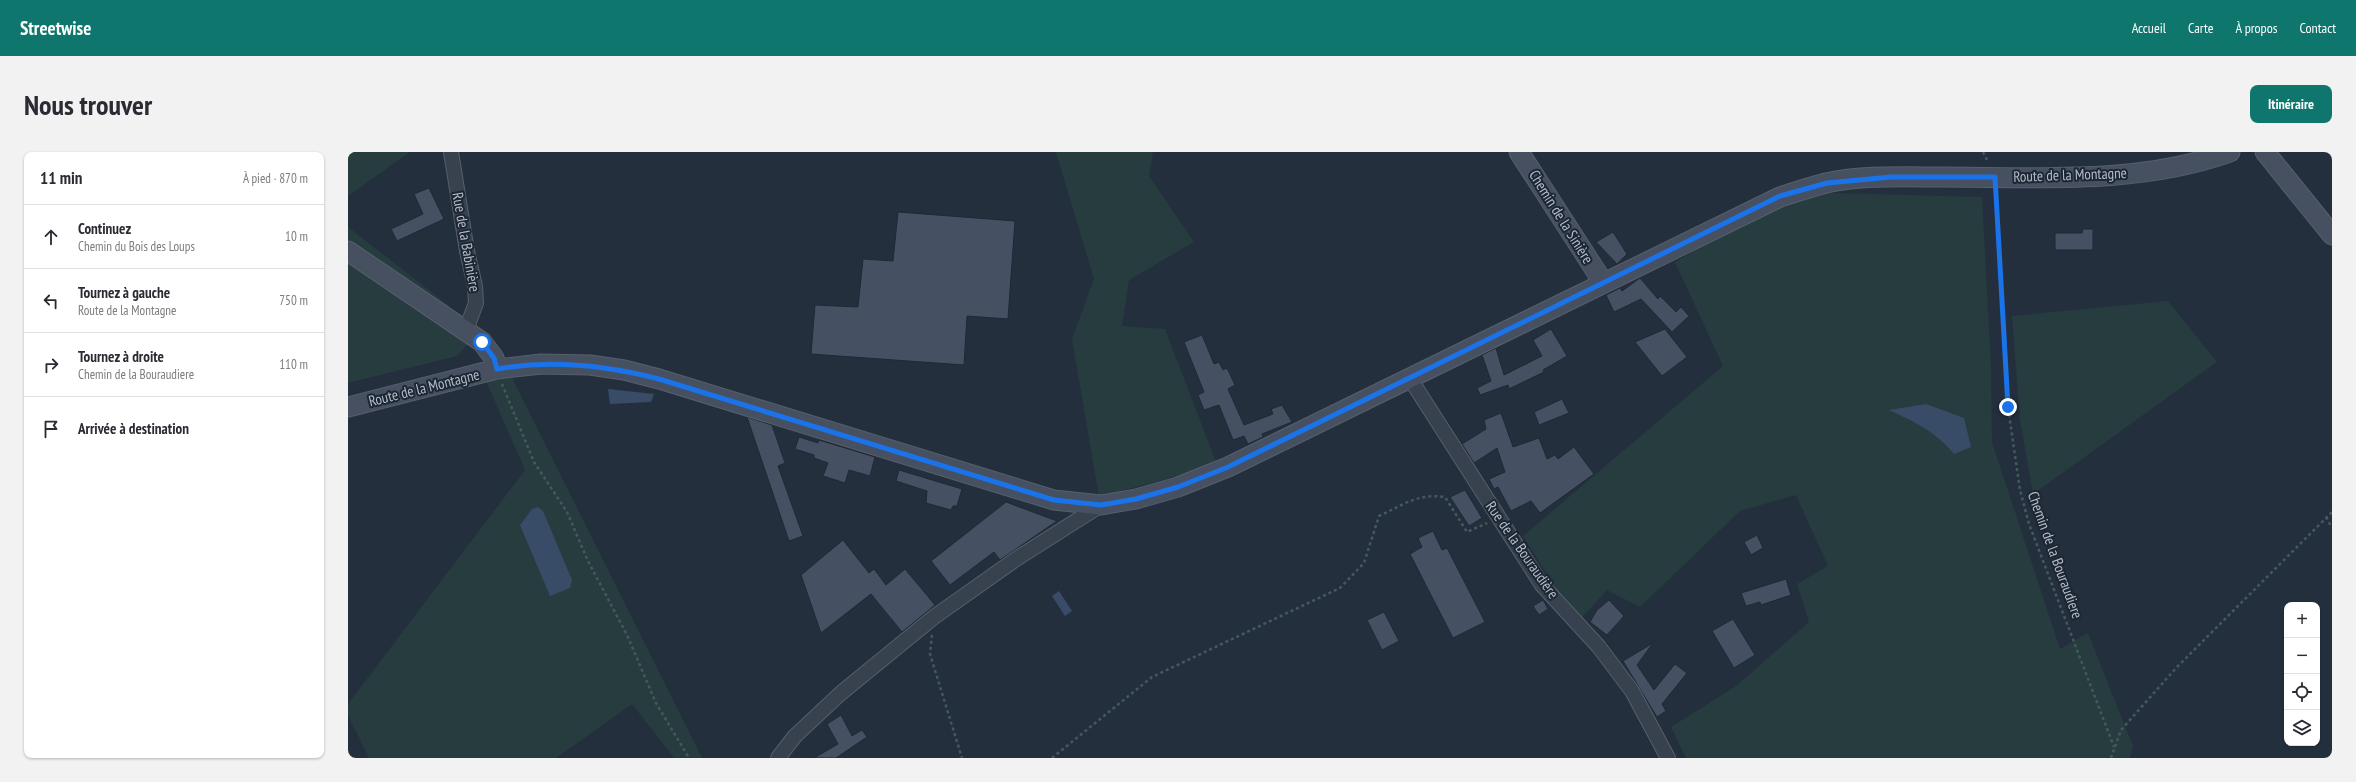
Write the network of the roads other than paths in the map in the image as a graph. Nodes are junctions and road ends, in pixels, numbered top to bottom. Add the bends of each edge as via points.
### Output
1 (451, 152) edge
2 (1519, 152) edge
3 (2230, 152) edge
4 (2265, 152) edge
5 (2332, 236) edge
6 (348, 251) edge
7 (1603, 282) junction
8 (466, 330) junction
9 (497, 369) junction
10 (1409, 377) junction
11 (348, 407) edge
12 (1101, 505) junction
13 (778, 758) edge
14 (1668, 758) edge

1 - 8 street, Rue de la Babinière via 475,286 476,303
2 - 7 street, Chemin de la Sinière
3 - 7 street, Route de la Montagne via 2173,167 2112,176 1891,177 1827,183 1780,196
4 - 5 street
6 - 8 street
7 - 10 street, Route de la Montagne
8 - 9 street via 482,342 494,358
9 - 11 street, Route de la Montagne
9 - 12 street, Route de la Montagne via 541,364 590,365 624,370 1054,500
10 - 12 street, Route de la Montagne via 1221,470 1178,487 1136,499
10 - 14 street, Rue de la Bouraudière via 1542,585 1599,647 1632,692
12 - 13 street via 1016,558 934,617 841,693 795,736

